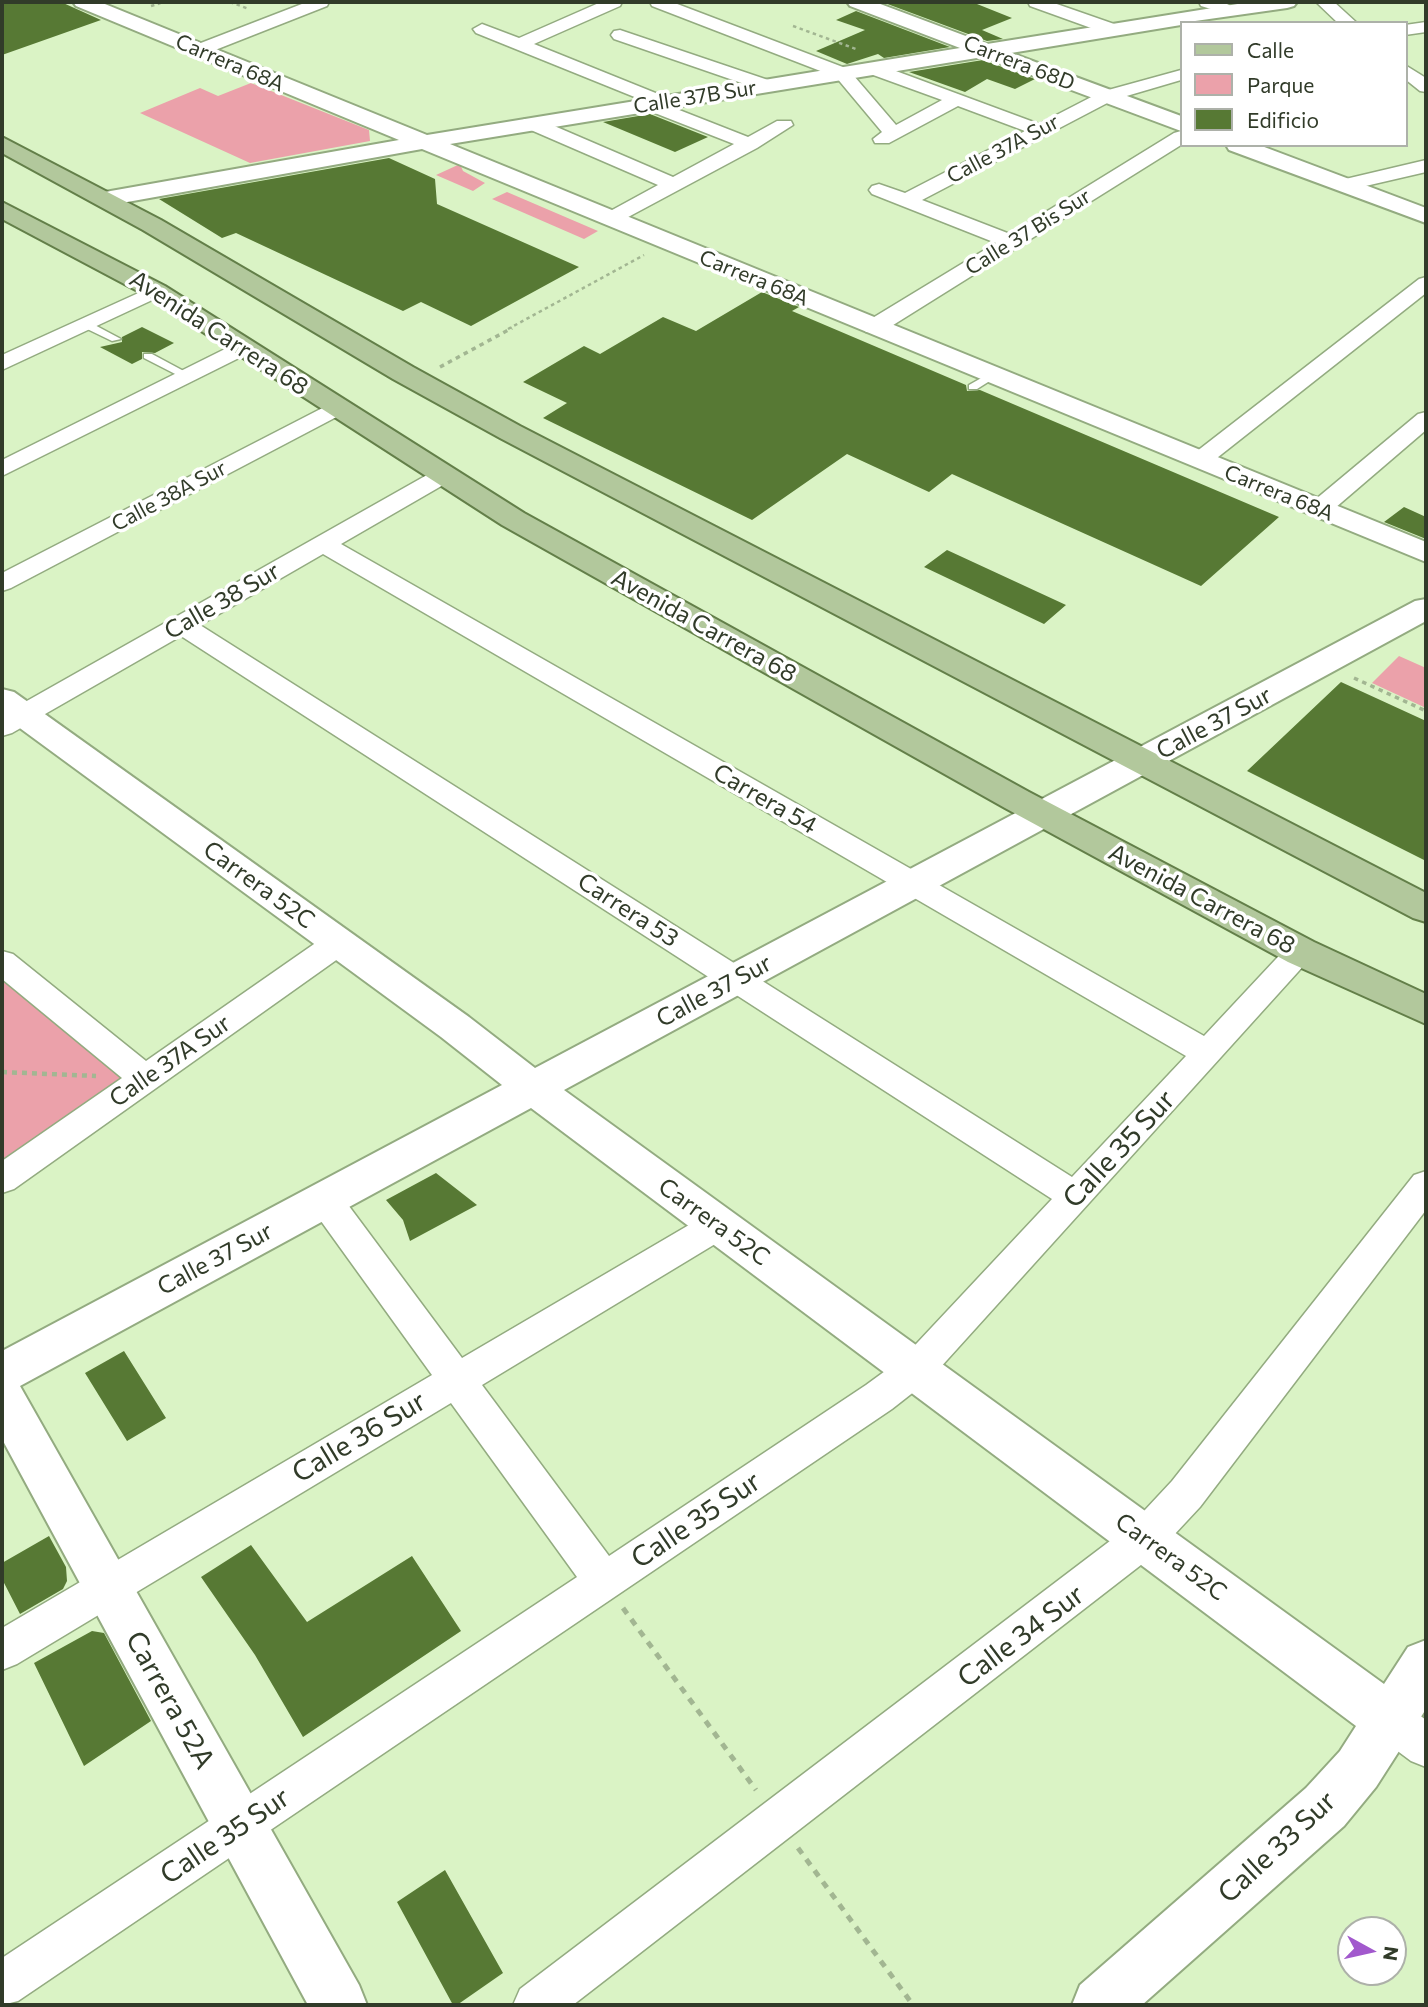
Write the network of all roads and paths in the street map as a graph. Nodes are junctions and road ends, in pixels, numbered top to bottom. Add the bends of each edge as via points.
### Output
1 (83, 2) edge
2 (321, 2) edge
3 (614, 2) edge
4 (658, 2) edge
5 (858, 2) edge
6 (1036, 2) edge
7 (1207, 2) edge
8 (1287, 2) edge
9 (1324, 2) edge
10 (718, 7) dead end
11 (1231, 10) junction
12 (696, 16) junction
13 (1347, 21) edge
14 (674, 25) dead end
15 (793, 26) dead end
16 (1426, 27) edge
17 (482, 29) dead end
18 (1111, 30) junction
19 (1407, 30) edge
20 (620, 34) dead end
21 (519, 44) junction
22 (199, 50) junction
23 (984, 50) junction
24 (896, 64) junction
25 (871, 68) junction
26 (842, 73) junction
27 (1180, 75) edge
28 (765, 85) junction
29 (1107, 96) junction
30 (957, 100) junction
31 (655, 103) junction
32 (531, 123) junction
33 (1180, 124) edge
34 (784, 125) dead end
35 (1038, 130) junction
36 (1180, 138) edge
37 (422, 143) junction
38 (2, 144) edge
39 (750, 144) junction
40 (1242, 147) edge
41 (1426, 166) edge
42 (674, 185) junction
43 (1344, 185) junction
44 (879, 191) dead end
45 (105, 199) junction
46 (905, 201) junction
47 (2, 209) edge
48 (1426, 216) edge
49 (610, 219) junction
50 (667, 242) junction
51 (1012, 242) junction
52 (1426, 283) edge
53 (156, 291) junction
54 (85, 324) junction
55 (874, 327) junction
56 (116, 340) dead end
57 (243, 347) junction
58 (148, 356) dead end
59 (5, 358) edge
60 (433, 371) dead end
61 (187, 376) junction
62 (337, 408) junction
63 (1426, 419) edge
64 (1200, 460) junction
65 (2, 469) edge
66 (442, 476) junction
67 (1319, 509) junction
68 (323, 544) junction
69 (1426, 553) edge
70 (2, 583) edge
71 (1426, 608) edge
72 (181, 624) junction
73 (1353, 677) dead end
74 (1426, 711) edge
75 (9, 714) edge
76 (1140, 762) junction
77 (1043, 814) junction
78 (913, 884) junction
79 (1426, 909) edge
80 (338, 943) junction
81 (1301, 952) junction
82 (2, 962) edge
83 (735, 980) junction
84 (1426, 1010) edge
85 (1207, 1054) junction
86 (2, 1072) edge
87 (145, 1078) junction
88 (533, 1088) junction
89 (2, 1179) edge
90 (1426, 1185) edge
91 (1076, 1197) junction
92 (325, 1200) junction
93 (718, 1225) junction
94 (916, 1369) junction
95 (2, 1373) edge
96 (456, 1380) junction
97 (2, 1396) edge
98 (1144, 1538) junction
99 (604, 1582) junction
100 (108, 1587) junction
101 (2, 1650) edge
102 (1426, 1664) edge
103 (1409, 1733) edge
104 (240, 1826) junction
105 (2, 1985) edge
106 (339, 2005) edge
107 (536, 2005) edge
108 (1100, 2005) edge

1 - 22 street, Carrera 68A
2 - 22 street
3 - 21 street
4 - 12 street
5 - 23 street, Carrera 68D
6 - 18 street
7 - 11 street
8 - 11 street, Calle 37B Sur
9 - 13 street
10 - 12 street
11 - 18 street, Calle 37B Sur
12 - 14 street
12 - 26 street
15 - 24 path
16 - 19 street
17 - 21 street
18 - 23 street, Calle 37B Sur
20 - 28 street
21 - 31 street
22 - 37 street, Carrera 68A
23 - 24 street, Calle 37B Sur
23 - 29 street, Carrera 68D
24 - 25 street, Calle 37B Sur
25 - 26 street, Calle 37B Sur
25 - 30 street
26 - 28 street, Calle 37B Sur
26 - 30 street via 887,136
27 - 29 street, Calle 37A Sur
28 - 31 street, Calle 37B Sur
29 - 33 street, Carrera 68D
29 - 35 street, Calle 37A Sur
30 - 35 street
31 - 32 street, Calle 37B Sur
31 - 39 street
32 - 37 street, Calle 37B Sur
32 - 42 street
34 - 39 street
35 - 46 street, Calle 37A Sur
36 - 51 street, Calle 37 Bis Sur
37 - 45 street, Calle 37B Sur
37 - 49 street, Carrera 68A
38 - 45 main road
39 - 42 street
40 - 43 street
41 - 43 street
42 - 49 street
43 - 48 street
44 - 46 street
45 - 76 main road via 510,432
46 - 51 street
47 - 53 main road, Avenida Carrera 68
49 - 50 street, Carrera 68A
50 - 55 street, Carrera 68A
50 - 60 path
51 - 55 street, Calle 37 Bis Sur
52 - 64 street
53 - 54 street
53 - 57 main road, Avenida Carrera 68
54 - 56 lane
54 - 59 street
55 - 64 street, Carrera 68A via 982,381
57 - 61 street
57 - 62 main road, Avenida Carrera 68
58 - 61 lane
61 - 65 street
62 - 66 main road, Avenida Carrera 68
62 - 70 street, Calle 38A Sur
63 - 67 street
64 - 67 street, Carrera 68A
66 - 68 street, Calle 38 Sur
66 - 77 main road, Avenida Carrera 68
67 - 69 street, Carrera 68A
68 - 72 street, Calle 38 Sur
68 - 78 street, Carrera 54
71 - 76 street, Calle 37 Sur
72 - 75 street, Calle 38 Sur
72 - 83 street, Carrera 53
73 - 74 path
75 - 80 street, Carrera 52C
76 - 77 street, Calle 37 Sur
76 - 79 main road
77 - 78 street, Calle 37 Sur
77 - 81 main road, Avenida Carrera 68
78 - 83 street, Calle 37 Sur
78 - 85 street, Carrera 54
80 - 87 street, Calle 37A Sur
80 - 88 street, Carrera 52C
81 - 84 main road, Avenida Carrera 68
81 - 85 street, Calle 35 Sur
82 - 87 street
83 - 88 street, Calle 37 Sur
83 - 91 street, Carrera 53
85 - 91 street, Calle 35 Sur
86 - 87 path
87 - 89 street, Calle 37A Sur
88 - 92 street, Calle 37 Sur
88 - 93 street, Carrera 52C
90 - 98 street, Calle 34 Sur via 1186,1494
91 - 94 street, Calle 35 Sur
92 - 95 street, Calle 37 Sur
92 - 96 street
93 - 94 street, Carrera 52C
93 - 96 street, Calle 36 Sur
94 - 98 street, Carrera 52C
94 - 99 street, Calle 35 Sur
96 - 99 street
96 - 100 street, Calle 36 Sur
97 - 100 street, Carrera 52A
98 - 103 street, Carrera 52C
98 - 107 street, Calle 34 Sur
99 - 104 street, Calle 35 Sur
100 - 101 street, Calle 36 Sur
100 - 104 street, Carrera 52A
102 - 103 street, Calle 33 Sur
103 - 108 street, Calle 33 Sur via 1358,1769 1325,1807
104 - 105 street, Calle 35 Sur
104 - 106 street, Carrera 52A

